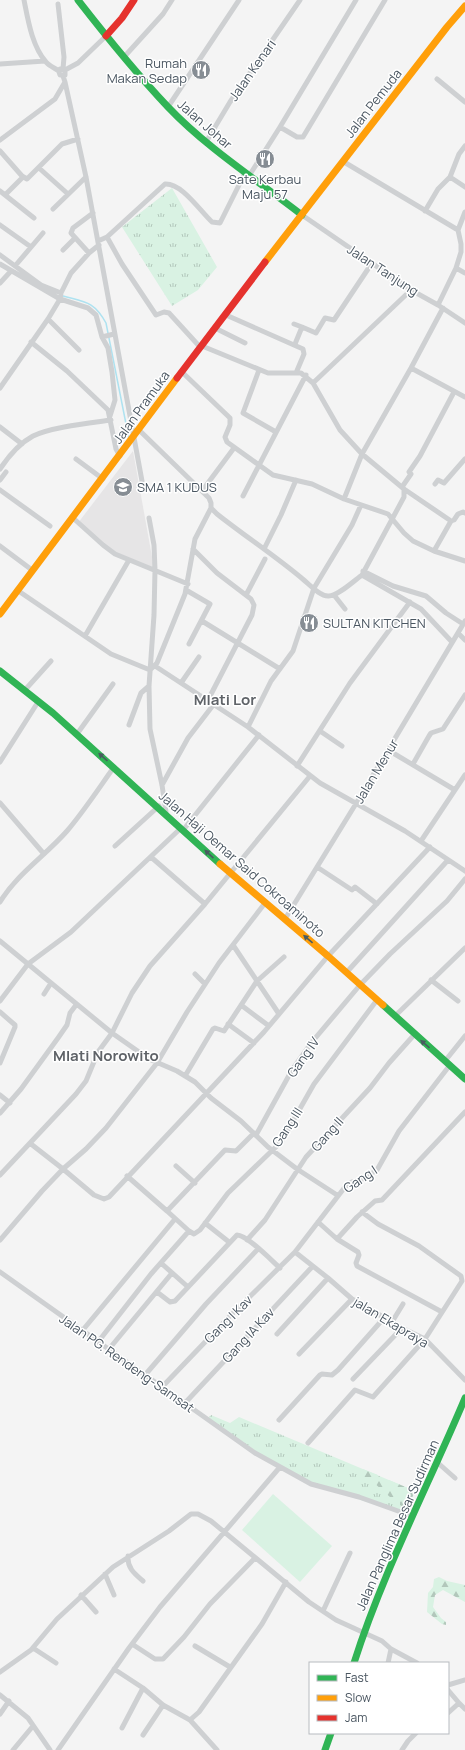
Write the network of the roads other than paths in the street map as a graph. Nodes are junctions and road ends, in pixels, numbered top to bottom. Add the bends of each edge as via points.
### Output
1 (24, 0) edge
2 (78, 0) edge
3 (134, 0) edge
4 (172, 0) edge
5 (239, 0) edge
6 (300, 0) edge
7 (356, 0) edge
8 (385, 0) edge
9 (58, 4) dead end
10 (465, 6) edge
11 (106, 36) junction
12 (124, 57) junction
13 (45, 61) junction
14 (0, 64) edge
15 (62, 70) junction
16 (64, 79) junction
17 (437, 79) dead end
18 (465, 102) edge
19 (168, 107) junction
20 (280, 127) junction
21 (78, 139) junction
22 (0, 140) edge
23 (206, 142) junction
24 (465, 146) edge
25 (0, 151) edge
26 (344, 162) junction
27 (39, 168) junction
28 (247, 175) junction
29 (23, 177) junction
30 (86, 177) junction
31 (450, 177) junction
32 (465, 188) edge
33 (0, 191) edge
34 (68, 194) junction
35 (5, 195) junction
36 (53, 209) dead end
37 (425, 211) junction
38 (93, 212) junction
39 (465, 212) edge
40 (302, 215) junction
41 (34, 218) dead end
42 (0, 225) edge
43 (458, 230) junction
44 (43, 233) dead end
45 (107, 237) junction
46 (75, 238) junction
47 (99, 243) junction
48 (463, 245) edge
49 (30, 247) junction
50 (63, 250) dead end
51 (89, 253) junction
52 (0, 255) edge
53 (0, 264) edge
54 (372, 264) junction
55 (15, 266) junction
56 (456, 268) junction
57 (11, 271) junction
58 (465, 273) edge
59 (0, 284) edge
60 (411, 290) junction
61 (61, 296) junction
62 (441, 306) junction
63 (226, 315) junction
64 (48, 319) junction
65 (465, 323) edge
66 (294, 324) dead end
67 (215, 328) junction
68 (302, 328) junction
69 (112, 335) junction
70 (103, 337) junction
71 (31, 342) junction
72 (245, 343) dead end
73 (295, 344) junction
74 (201, 346) junction
75 (78, 350) dead end
76 (411, 368) junction
77 (259, 370) junction
78 (182, 372) junction
79 (296, 373) junction
80 (306, 375) junction
81 (313, 383) junction
82 (0, 388) edge
83 (454, 392) junction
84 (465, 397) edge
85 (111, 421) junction
86 (0, 427) edge
87 (139, 430) junction
88 (276, 432) junction
89 (134, 436) junction
90 (22, 444) junction
91 (234, 448) junction
92 (362, 454) junction
93 (120, 456) junction
94 (76, 459) dead end
95 (465, 459) edge
96 (259, 466) junction
97 (0, 469) edge
98 (6, 472) dead end
99 (103, 479) junction
100 (0, 480) edge
101 (296, 480) junction
102 (142, 481) dead end
103 (435, 484) dead end
104 (403, 488) junction
105 (0, 490) edge
106 (202, 491) junction
107 (244, 496) dead end
108 (344, 499) junction
109 (361, 505) junction
110 (211, 508) junction
111 (465, 514) edge
112 (73, 518) junction
113 (149, 518) dead end
114 (393, 519) junction
115 (451, 521) junction
116 (50, 526) dead end
117 (0, 546) edge
118 (192, 548) junction
119 (264, 548) junction
120 (434, 550) junction
121 (129, 560) junction
122 (265, 560) dead end
123 (465, 561) edge
124 (32, 570) junction
125 (155, 570) junction
126 (362, 573) junction
127 (188, 584) junction
128 (314, 588) junction
129 (17, 590) junction
130 (186, 590) junction
131 (246, 595) junction
132 (334, 595) junction
133 (410, 602) junction
134 (345, 609) dead end
135 (0, 614) edge
136 (202, 621) junction
137 (464, 623) edge
138 (458, 633) junction
139 (85, 636) junction
140 (465, 640) edge
141 (452, 642) junction
142 (189, 644) dead end
143 (237, 644) junction
144 (199, 657) dead end
145 (51, 661) dead end
146 (155, 666) junction
147 (280, 669) junction
148 (0, 670) edge
149 (150, 670) junction
150 (181, 683) junction
151 (113, 684) dead end
152 (149, 686) junction
153 (24, 691) junction
154 (465, 695) edge
155 (208, 700) junction
156 (38, 702) junction
157 (463, 702) edge
158 (214, 704) junction
159 (129, 724) dead end
160 (248, 727) junction
161 (320, 732) junction
162 (77, 734) junction
163 (258, 735) junction
164 (342, 746) dead end
165 (388, 750) junction
166 (0, 762) edge
167 (413, 764) junction
168 (297, 766) junction
169 (114, 767) junction
170 (465, 775) edge
171 (310, 776) junction
172 (162, 785) junction
173 (455, 790) junction
174 (357, 802) junction
175 (0, 803) edge
176 (159, 806) junction
177 (166, 812) junction
178 (183, 829) junction
179 (421, 841) junction
180 (115, 846) dead end
181 (430, 847) junction
182 (44, 854) junction
183 (151, 857) junction
184 (448, 860) junction
185 (317, 867) junction
186 (465, 871) edge
187 (230, 873) junction
188 (465, 879) edge
189 (0, 902) edge
190 (265, 903) junction
191 (205, 904) junction
192 (377, 904) junction
193 (285, 919) junction
194 (0, 941) edge
195 (233, 945) junction
196 (465, 948) edge
197 (328, 956) junction
198 (284, 957) dead end
199 (28, 964) junction
200 (346, 973) junction
201 (195, 974) dead end
202 (431, 980) junction
203 (258, 981) junction
204 (51, 983) junction
205 (205, 984) junction
206 (360, 985) junction
207 (44, 994) dead end
208 (377, 1000) junction
209 (0, 1001) edge
210 (458, 1001) dead end
211 (76, 1005) junction
212 (241, 1005) junction
213 (0, 1012) edge
214 (279, 1014) junction
215 (395, 1016) junction
216 (228, 1024) junction
217 (269, 1026) junction
218 (112, 1033) junction
219 (414, 1035) junction
220 (465, 1036) edge
221 (254, 1042) junction
222 (0, 1063) edge
223 (157, 1063) junction
224 (448, 1063) junction
225 (185, 1076) junction
226 (465, 1079) edge
227 (207, 1094) junction
228 (0, 1095) edge
229 (10, 1103) junction
230 (465, 1112) edge
231 (0, 1113) edge
232 (255, 1134) junction
233 (31, 1144) junction
234 (272, 1150) junction
235 (176, 1166) dead end
236 (63, 1169) junction
237 (297, 1169) junction
238 (0, 1175) edge
239 (127, 1176) junction
240 (195, 1183) junction
241 (338, 1195) junction
242 (166, 1212) junction
243 (362, 1212) junction
244 (175, 1219) junction
245 (318, 1222) junction
246 (205, 1223) junction
247 (189, 1231) junction
248 (337, 1239) junction
249 (0, 1240) edge
250 (247, 1240) junction
251 (229, 1242) junction
252 (258, 1249) junction
253 (295, 1252) junction
254 (161, 1263) junction
255 (312, 1267) junction
256 (280, 1268) junction
257 (0, 1272) edge
258 (172, 1273) junction
259 (328, 1278) junction
260 (188, 1287) junction
261 (157, 1292) junction
262 (352, 1299) junction
263 (403, 1304) dead end
264 (442, 1312) junction
265 (384, 1318) junction
266 (392, 1322) junction
267 (402, 1328) junction
268 (82, 1331) junction
269 (277, 1334) dead end
270 (425, 1339) junction
271 (98, 1342) junction
272 (109, 1349) junction
273 (299, 1354) dead end
274 (146, 1375) junction
275 (353, 1379) dead end
276 (465, 1380) edge
277 (162, 1387) junction
278 (465, 1398) edge
279 (185, 1403) junction
280 (279, 1420) dead end
281 (308, 1443) dead end
282 (438, 1463) junction
283 (280, 1467) junction
284 (456, 1478) dead end
285 (412, 1516) junction
286 (223, 1531) junction
287 (350, 1553) dead end
288 (128, 1556) junction
289 (256, 1558) junction
290 (105, 1574) junction
291 (143, 1581) dead end
292 (286, 1582) junction
293 (81, 1595) junction
294 (114, 1595) dead end
295 (323, 1611) junction
296 (96, 1612) dead end
297 (364, 1632) junction
298 (132, 1644) junction
299 (195, 1646) dead end
300 (33, 1648) junction
301 (391, 1649) junction
302 (354, 1662) edge
303 (388, 1662) edge
304 (415, 1662) edge
305 (56, 1663) dead end
306 (230, 1667) junction
307 (114, 1670) junction
308 (0, 1672) edge
309 (465, 1680) edge
310 (449, 1685) edge
311 (143, 1688) junction
312 (449, 1691) edge
313 (0, 1695) edge
314 (453, 1696) junction
315 (449, 1699) edge
316 (9, 1701) junction
317 (459, 1703) junction
318 (163, 1705) junction
319 (465, 1709) edge
320 (449, 1712) edge
321 (0, 1714) edge
322 (190, 1720) junction
323 (33, 1726) junction
324 (122, 1728) dead end
325 (331, 1734) edge
326 (415, 1734) edge
327 (143, 1735) dead end
328 (12, 1750) edge
329 (50, 1750) edge
330 (58, 1750) edge
331 (217, 1750) edge
332 (325, 1750) edge
333 (402, 1750) edge

1 - 13 street via 33,35
2 - 11 main road, Jalan Johar
3 - 11 main road
4 - 12 street via 163,14
5 - 19 street
6 - 23 street, Jalan Kenari via 230,102
7 - 20 street
8 - 20 street via 303,137 299,138
9 - 15 street via 64,57
10 - 26 main road, Jalan Pemuda
11 - 12 main road, Jalan Johar
11 - 15 street via 78,63
12 - 19 main road, Jalan Johar
13 - 14 street
13 - 15 street
15 - 16 street via 66,73
16 - 21 street
16 - 22 street via 55,99
17 - 18 street
19 - 23 main road, Jalan Johar
20 - 28 street
21 - 27 street via 62,144
21 - 30 street
23 - 28 main road, Jalan Johar
24 - 31 street via 457,157
25 - 29 street
26 - 37 street
26 - 40 main road, Jalan Pemuda
27 - 29 street via 29,178
27 - 34 street
28 - 40 main road, Jalan Johar
28 - 45 street via 221,222 212,222 188,196 172,185 165,184
29 - 35 street
30 - 34 street
30 - 38 street
31 - 32 street
31 - 37 street via 438,189
33 - 35 street
34 - 36 street
35 - 41 street
37 - 43 street
38 - 46 street via 72,229 71,233
38 - 47 street
39 - 43 street
40 - 54 street, Jalan Tanjung
40 - 63 main road, Jalan Pramuka
42 - 49 street
43 - 48 street
44 - 49 street
45 - 47 street
45 - 74 street via 156,315 169,313
46 - 50 street
46 - 51 street
47 - 51 street
47 - 69 street
48 - 56 street
49 - 55 street
51 - 61 street via 71,274
52 - 55 street
53 - 57 street
54 - 60 street, Jalan Tanjung
54 - 68 street via 334,320 325,318 316,332
55 - 61 street
56 - 58 street
56 - 62 street
57 - 59 street
57 - 61 street
60 - 62 street, Jalan Tanjung
60 - 81 street
61 - 64 street
61 - 70 street via 92,310 99,321
62 - 65 street, Jalan Tanjung
62 - 76 street
63 - 67 main road, Jalan Pramuka
63 - 73 street
64 - 71 street
64 - 75 street
66 - 68 street
67 - 72 street
67 - 74 main road, Jalan Pramuka
68 - 73 street
69 - 70 street
69 - 89 street
70 - 85 street via 108,348 114,394
71 - 82 street
71 - 85 street via 107,408
73 - 79 street via 304,350
74 - 77 street
74 - 78 main road, Jalan Pramuka
76 - 83 street
76 - 92 street
77 - 79 street via 278,374
77 - 88 street via 243,413
78 - 87 main road, Jalan Pramuka
78 - 91 street via 230,418 225,439
79 - 80 street
80 - 81 street
80 - 88 street
81 - 92 street via 340,430
83 - 84 street
83 - 104 street via 409,472 411,474
85 - 90 street via 43,433
85 - 93 street via 116,449
86 - 90 street
87 - 89 main road, Jalan Pramuka
87 - 106 street
88 - 96 street
89 - 93 main road, Jalan Pramuka
89 - 102 street
90 - 97 street
91 - 96 street
91 - 106 street
92 - 104 street
92 - 108 street
93 - 99 main road, Jalan Pramuka
94 - 99 street
95 - 103 street via 444,483 438,480
96 - 101 street via 280,478
96 - 107 street
98 - 100 street
99 - 112 main road, Jalan Pramuka
101 - 108 street via 312,484
101 - 119 street
104 - 114 street via 404,497
104 - 115 street
105 - 116 street
106 - 110 street via 210,500
108 - 109 street
109 - 114 street via 388,514
109 - 128 street via 352,525
110 - 118 street via 198,530
110 - 119 street
111 - 115 street via 458,514
112 - 121 street via 103,545
112 - 124 main road, Jalan Pramuka
113 - 125 street
114 - 120 street via 413,540
114 - 126 street
115 - 120 street
117 - 124 street
118 - 127 street
118 - 131 street via 217,573
119 - 128 street
120 - 123 street
121 - 125 street
121 - 139 street
122 - 131 street
124 - 129 main road, Jalan Pramuka
125 - 127 street
125 - 149 street
126 - 132 street via 348,587
126 - 133 street
126 - 137 street via 426,596 446,613
127 - 130 street
128 - 132 street via 326,596
128 - 147 street via 293,651
129 - 135 main road, Jalan Pramuka
129 - 139 street
130 - 136 street via 210,603
130 - 146 street
131 - 143 street via 253,602 253,610
132 - 134 street
133 - 141 street via 421,609
133 - 161 street via 350,683
136 - 142 street
136 - 143 street
137 - 138 street, Jalan Menur
138 - 140 street
138 - 141 street, Jalan Menur
139 - 149 street via 118,658
141 - 165 street, Jalan Menur
143 - 147 street
143 - 155 street
144 - 150 street
145 - 153 street
146 - 149 street
146 - 150 street
147 - 160 street via 271,681
148 - 153 main road, Jalan Haji Oemar Said Cokroaminoto
149 - 152 street
150 - 155 street
151 - 162 street
152 - 159 street via 141,693
152 - 172 street via 150,729
153 - 156 main road, Jalan Haji Oemar Said Cokroaminoto
154 - 157 street
155 - 158 street
156 - 162 main road, Jalan Haji Oemar Said Cokroaminoto
156 - 166 street
157 - 167 street via 443,729 428,736
158 - 160 street
158 - 172 street via 188,738
160 - 163 street
161 - 164 street
161 - 168 street
169 -> 162 main road, Jalan Haji Oemar Said Cokroaminoto
163 - 168 street
163 - 178 street
165 - 167 street
165 - 174 street, Jalan Menur
167 - 173 street
168 - 171 street
169 - 176 main road, Jalan Haji Oemar Said Cokroaminoto
169 - 182 street via 67,831
170 - 173 street
171 - 174 street
171 - 187 street
172 - 177 street
173 - 179 street
174 - 179 street
174 - 185 street, Jalan Menur
175 - 182 street
176 - 177 main road, Jalan Haji Oemar Said Cokroaminoto
176 - 180 street
177 - 178 main road, Jalan Haji Oemar Said Cokroaminoto
178 - 183 street
187 -> 178 main road, Jalan Haji Oemar Said Cokroaminoto
179 - 181 street
181 - 184 street
181 - 192 street
182 - 189 street via 15,880
183 - 191 street
183 - 199 street via 71,932
184 - 186 street
184 - 200 street
185 - 192 street via 352,890 355,887
185 - 193 street, Jalan Menur
187 - 190 main road, Jalan Haji Oemar Said Cokroaminoto
187 - 191 street
188 - 206 street, Gang IV via 447,901
190 - 193 main road, Jalan Haji Oemar Said Cokroaminoto
190 - 195 street
191 - 218 street via 150,966 132,993
192 - 197 street
197 -> 193 main road, Jalan Haji Oemar Said Cokroaminoto
194 - 199 street
195 - 203 street
195 - 205 street
196 - 202 street
197 - 200 main road, Jalan Haji Oemar Said Cokroaminoto
197 - 214 street
198 - 203 street
199 - 204 street
199 - 209 street
200 - 206 main road, Jalan Haji Oemar Said Cokroaminoto
201 - 205 street
202 - 210 street
202 - 215 street
203 - 212 street
203 - 214 street
204 - 207 street
204 - 211 street
205 - 223 street
206 - 208 main road, Jalan Haji Oemar Said Cokroaminoto
206 - 232 street, Gang IV via 302,1055
208 - 215 main road, Jalan Haji Oemar Said Cokroaminoto
208 - 234 street, Gang III via 314,1084 286,1134
211 - 218 street
211 - 229 street via 61,1034
212 - 216 street
212 - 217 street
213 - 222 street via 15,1025 15,1028
214 - 217 street
215 - 219 main road, Jalan Haji Oemar Said Cokroaminoto
216 - 221 street
216 - 225 street via 223,1031 215,1028 213,1030
217 - 221 street
218 - 223 street
218 - 233 street via 98,1052 86,1080 76,1094
224 -> 219 main road, Jalan Haji Oemar Said Cokroaminoto
219 - 237 street, Gang II
220 - 224 street, Gang I
221 - 227 street
223 - 225 street
223 - 236 street via 106,1128
224 - 226 main road, Jalan Haji Oemar Said Cokroaminoto
224 - 241 street, Gang I via 399,1131 377,1170 361,1180 352,1182
225 - 227 street
227 - 232 street
227 - 239 street
228 - 229 street
229 - 231 street
230 - 243 street via 382,1200 375,1201
232 - 234 street
232 - 240 street, Gang IV via 236,1151 225,1150
233 - 236 street
233 - 238 street
234 - 237 street
234 - 246 street, Gang III via 228,1193
235 - 240 street
236 - 239 street via 94,1195 104,1199 109,1197
236 - 249 street
237 - 241 street
237 - 250 street, Gang II via 265,1220
239 - 242 street
240 - 242 street, Gang IV
241 - 245 street, Gang I
242 - 244 street
243 - 248 street
243 - 264 street via 378,1224 419,1246 461,1276 462,1280
244 - 247 street
244 - 268 street
245 - 248 street
245 - 253 street, Gang I
246 - 247 street, Gang III via 197,1234
246 - 251 street
247 - 254 street
248 - 264 street via 358,1252 357,1266
250 - 251 street via 237,1235
250 - 252 street
251 - 260 street
252 - 256 street
252 - 274 street via 206,1304
253 - 255 street, jalan Ekapraya
253 - 256 street, Gang I Kav
254 - 258 street
254 - 271 street
255 - 259 street, jalan Ekapraya
255 - 279 street, Gang IA Kav
256 - 277 street, Gang I Kav
257 - 268 street, Jalan PG. Rendeng-Samsat
258 - 260 street
258 - 261 street
259 - 262 street, jalan Ekapraya
259 - 269 street
260 - 261 street via 174,1302 170,1302
261 - 272 street
262 - 265 street, jalan Ekapraya
262 - 273 street
263 - 266 street
264 - 270 street
265 - 266 street, jalan Ekapraya
265 - 280 street via 338,1370 332,1374 320,1375
266 - 267 street, jalan Ekapraya
267 - 270 street, jalan Ekapraya
267 - 275 street
268 - 271 street, Jalan PG. Rendeng-Samsat
270 - 276 street, jalan Ekapraya
270 - 281 street via 373,1397 355,1390
271 - 272 street, Jalan PG. Rendeng-Samsat
272 - 274 street, Jalan PG. Rendeng-Samsat
274 - 277 street, Jalan PG. Rendeng-Samsat
277 - 279 street, Jalan PG. Rendeng-Samsat
278 - 282 main road, Jalan Panglima Besar Sudirman
279 - 283 street, Jalan PG. Rendeng-Samsat via 255,1453
282 - 284 street
282 - 285 main road, Jalan Panglima Besar Sudirman
283 - 285 street, Jalan PG. Rendeng-Samsat via 311,1484 359,1497
283 - 286 street
285 - 297 main road, Jalan Panglima Besar Sudirman
286 - 288 street via 198,1514 191,1514
286 - 289 street
286 - 298 street
287 - 295 street
288 - 290 street
288 - 291 street via 131,1570
289 - 292 street
289 - 298 street via 210,1604 163,1660 154,1658
290 - 293 street
290 - 294 street
292 - 295 street
292 - 306 street via 262,1624
293 - 296 street
293 - 300 street
295 - 297 street via 336,1620
297 - 301 street
297 - 302 main road, Jalan Panglima Besar Sudirman
298 - 307 street
299 - 306 street
300 - 305 street
300 - 308 street
301 - 303 street
301 - 304 street
306 - 322 street via 199,1712
307 - 311 street
307 - 330 street
309 - 310 street
311 - 318 street
311 - 324 street
312 - 314 street
313 - 316 street
314 - 315 street
314 - 317 street
316 - 321 street
316 - 323 street
317 - 319 street
317 - 320 street
318 - 322 street
318 - 327 street
322 - 331 street
323 - 328 street
323 - 329 street
325 - 332 main road
326 - 333 street

